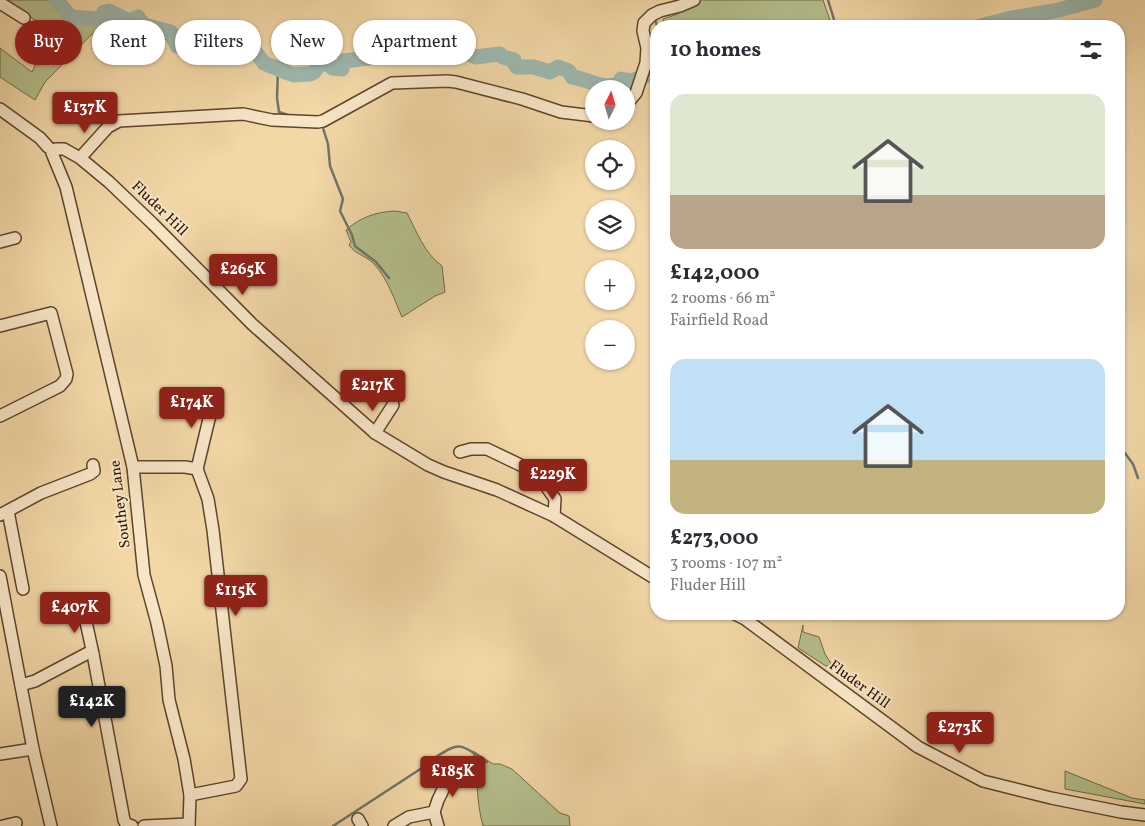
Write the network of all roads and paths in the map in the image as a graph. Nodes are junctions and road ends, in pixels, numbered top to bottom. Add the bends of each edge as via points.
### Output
1 (694, 0) edge
2 (0, 3) edge
3 (24, 18) dead end
4 (635, 93) edge
5 (0, 109) edge
6 (585, 115) edge
7 (52, 149) junction
8 (80, 158) junction
9 (15, 238) dead end
10 (0, 242) edge
11 (0, 326) edge
12 (216, 397) dead end
13 (393, 405) dead end
14 (0, 416) edge
15 (375, 433) junction
16 (460, 452) dead end
17 (93, 465) dead end
18 (133, 467) junction
19 (198, 469) junction
20 (4, 513) edge
21 (554, 516) junction
22 (650, 575) edge
23 (0, 576) edge
24 (23, 589) dead end
25 (84, 608) dead end
26 (747, 620) edge
27 (93, 654) junction
28 (21, 686) junction
29 (33, 750) junction
30 (0, 754) edge
31 (450, 775) dead end
32 (190, 795) junction
33 (434, 812) junction
34 (1145, 815) edge
35 (0, 821) edge
36 (16, 823) dead end
37 (189, 825) edge
38 (2, 826) edge
39 (51, 826) edge
40 (132, 826) edge
41 (144, 826) edge
42 (394, 826) edge
43 (438, 826) edge

1 - 4 street via 652,15 644,23 647,52
2 - 3 street
5 - 7 street
6 - 8 street via 561,112 456,82 392,83 318,122 272,120 243,114 119,121 108,127
7 - 8 street, Fluder Hill via 64,149
7 - 18 street, Southey Lane via 68,195
8 - 15 street, Fluder Hill via 153,224 252,324
9 - 10 street
11 - 14 street via 51,313 67,374 60,386
12 - 19 street
13 - 15 street
15 - 21 street, Fluder Hill via 428,465 497,490
16 - 21 street via 487,449 537,473 555,499
17 - 20 street via 94,471 90,474 41,493
18 - 19 street
18 - 32 street, Southey Lane via 144,576 166,666 169,700
19 - 32 street via 214,530 241,779 236,786
20 - 24 street
21 - 22 street, Fluder Hill
23 - 28 street
25 - 27 street
26 - 34 street, Fluder Hill via 918,747 983,781 1059,800
27 - 28 street via 88,653
27 - 40 street via 124,820
28 - 29 street
29 - 30 street
29 - 39 street
31 - 33 street
32 - 37 street, Southey Lane
33 - 42 street via 409,817
33 - 43 street
35 - 38 street
36 - 38 street
37 - 41 street

